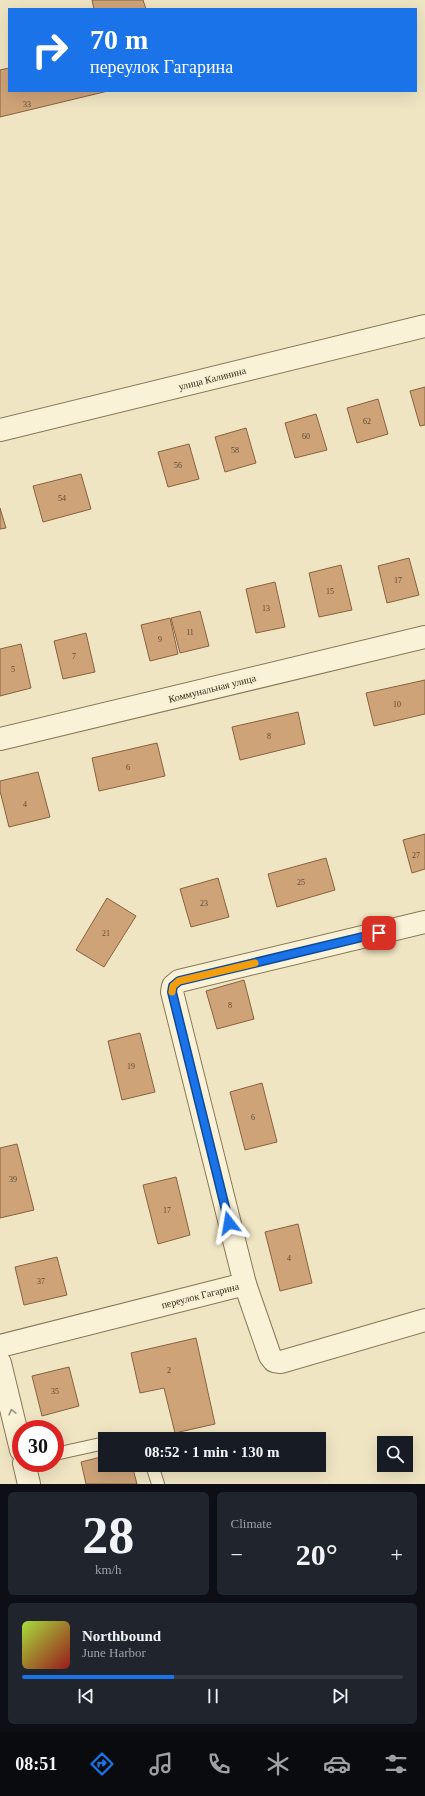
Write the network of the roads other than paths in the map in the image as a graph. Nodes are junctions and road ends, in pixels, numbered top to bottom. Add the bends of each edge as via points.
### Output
1 (425, 326) edge
2 (0, 430) edge
3 (425, 637) edge
4 (0, 739) edge
5 (425, 922) edge
6 (245, 1284) junction
7 (425, 1320) edge
8 (0, 1346) edge
9 (0, 1363) edge
10 (14, 1420) edge
11 (98, 1445) edge
12 (64, 1452) edge
13 (26, 1472) edge
14 (154, 1472) edge
15 (29, 1484) edge
16 (158, 1484) edge

1 - 2 street, улица Калинина
3 - 4 street, Коммунальная улица
5 - 6 street, переулок Гагарина via 179,981 173,986 172,992
6 - 7 street via 274,1361 282,1362
6 - 8 street, переулок Гагарина
10 -> 9 street
11 - 12 lane
13 - 15 street
14 - 16 lane

